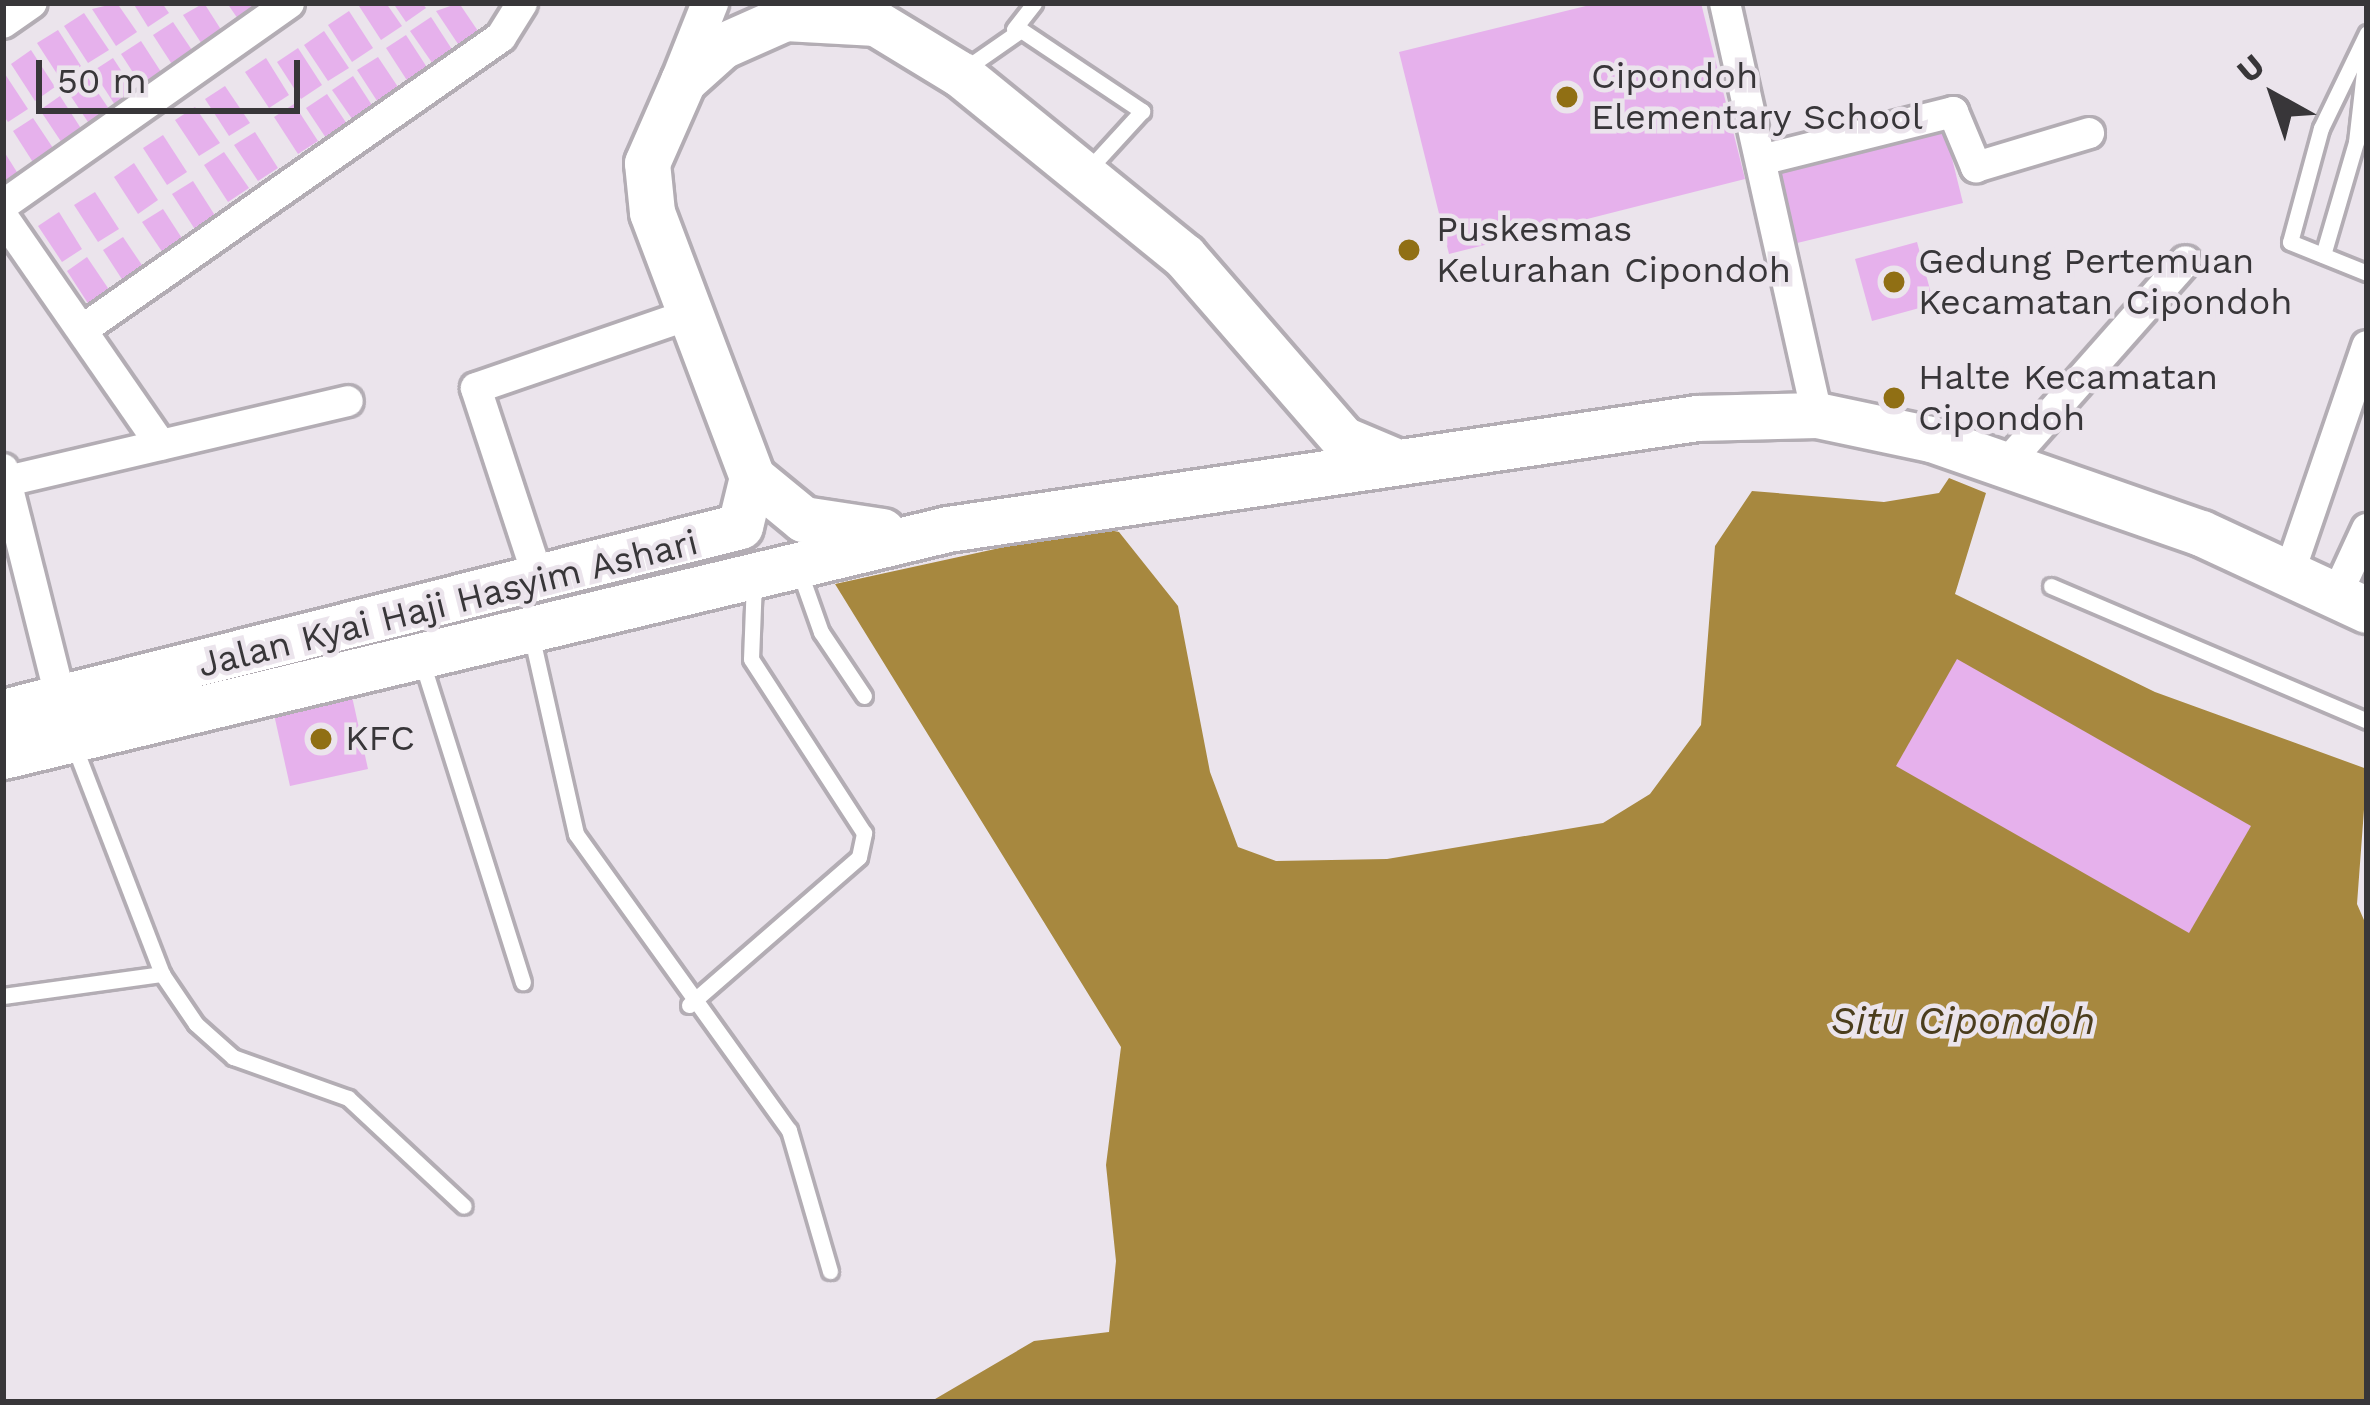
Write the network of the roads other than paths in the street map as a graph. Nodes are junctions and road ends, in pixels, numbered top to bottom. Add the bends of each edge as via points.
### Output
1 (32, 3) edge
2 (289, 3) edge
3 (521, 3) edge
4 (710, 3) edge
5 (852, 3) edge
6 (1034, 3) edge
7 (1725, 3) edge
8 (3, 23) edge
9 (1014, 29) junction
10 (2367, 33) edge
11 (908, 37) junction
12 (2367, 42) edge
13 (966, 67) junction
14 (673, 96) junction
15 (2089, 133) dead end
16 (1766, 160) junction
17 (1095, 162) junction
18 (3, 205) edge
19 (3, 218) edge
20 (2323, 255) junction
21 (2186, 261) dead end
22 (2367, 273) edge
23 (692, 314) junction
24 (82, 330) junction
25 (2367, 346) edge
26 (348, 401) dead end
27 (1319, 411) junction
28 (1817, 415) junction
29 (161, 445) junction
30 (1395, 461) junction
31 (2008, 462) junction
32 (1274, 474) junction
33 (6, 477) edge
34 (752, 477) junction
35 (949, 529) junction
36 (2367, 529) edge
37 (776, 566) junction
38 (2289, 574) junction
39 (2051, 586) dead end
40 (2352, 603) edge
41 (535, 604) junction
42 (419, 653) junction
43 (864, 696) dead end
44 (3, 712) edge
45 (66, 718) junction
46 (2367, 721) edge
47 (3, 756) edge
48 (162, 974) junction
49 (524, 982) dead end
50 (3, 996) edge
51 (689, 1005) junction
52 (464, 1206) dead end
53 (830, 1271) dead end

1 - 8 street
2 - 18 street
3 - 24 street via 501,37
4 - 14 street
5 - 11 street
6 - 9 lane
7 - 16 street
9 - 13 lane
9 - 17 lane via 1142,111
10 - 20 lane via 2321,128 2290,242
11 - 13 main road
11 - 14 main road via 859,18 785,18 722,46
12 - 20 lane via 2356,142
13 - 17 main road
14 - 23 main road via 646,180
15 - 16 street via 1976,167 1953,112
16 - 28 street
17 - 27 main road
19 - 24 street
20 - 22 lane
21 - 31 street
23 - 34 main road
23 - 41 street via 476,388
24 - 29 street
25 - 38 street
26 - 29 street
27 - 30 main road via 1354,447
27 - 32 main road via 1310,450
28 - 30 main road, Jalan Kyai Haji Hasyim Ashari via 1697,418
28 - 31 main road, Jalan Kyai Haji Hasyim Ashari
29 - 33 street
30 - 32 main road, Jalan Kyai Haji Hasyim Ashari
31 - 38 main road, Jalan Kyai Haji Hasyim Ashari
32 - 35 main road, Jalan Kyai Haji Hasyim Ashari
33 - 45 street
34 - 35 main road via 813,522
34 - 41 main road, Jalan Kyai Haji Hasyim Ashari via 749,512 725,536
35 - 37 main road, Jalan Kyai Haji Hasyim Ashari
36 - 40 street
37 - 41 main road, Jalan Kyai Haji Hasyim Ashari
37 - 43 lane
37 - 51 lane via 752,659 864,833 860,857
38 - 40 main road, Jalan Kyai Haji Hasyim Ashari
39 - 46 lane
41 - 42 main road, Jalan Kyai Haji Hasyim Ashari
41 - 45 main road, Jalan Kyai Haji Hasyim Ashari
41 - 51 lane via 575,834
42 - 45 main road, Jalan Kyai Haji Hasyim Ashari
42 - 49 lane
44 - 45 main road, Jalan Kyai Haji Hasyim Ashari
45 - 47 main road, Jalan Kyai Haji Hasyim Ashari
45 - 48 lane
48 - 50 lane
48 - 52 lane via 213,1043 349,1098
51 - 53 lane via 789,1130

